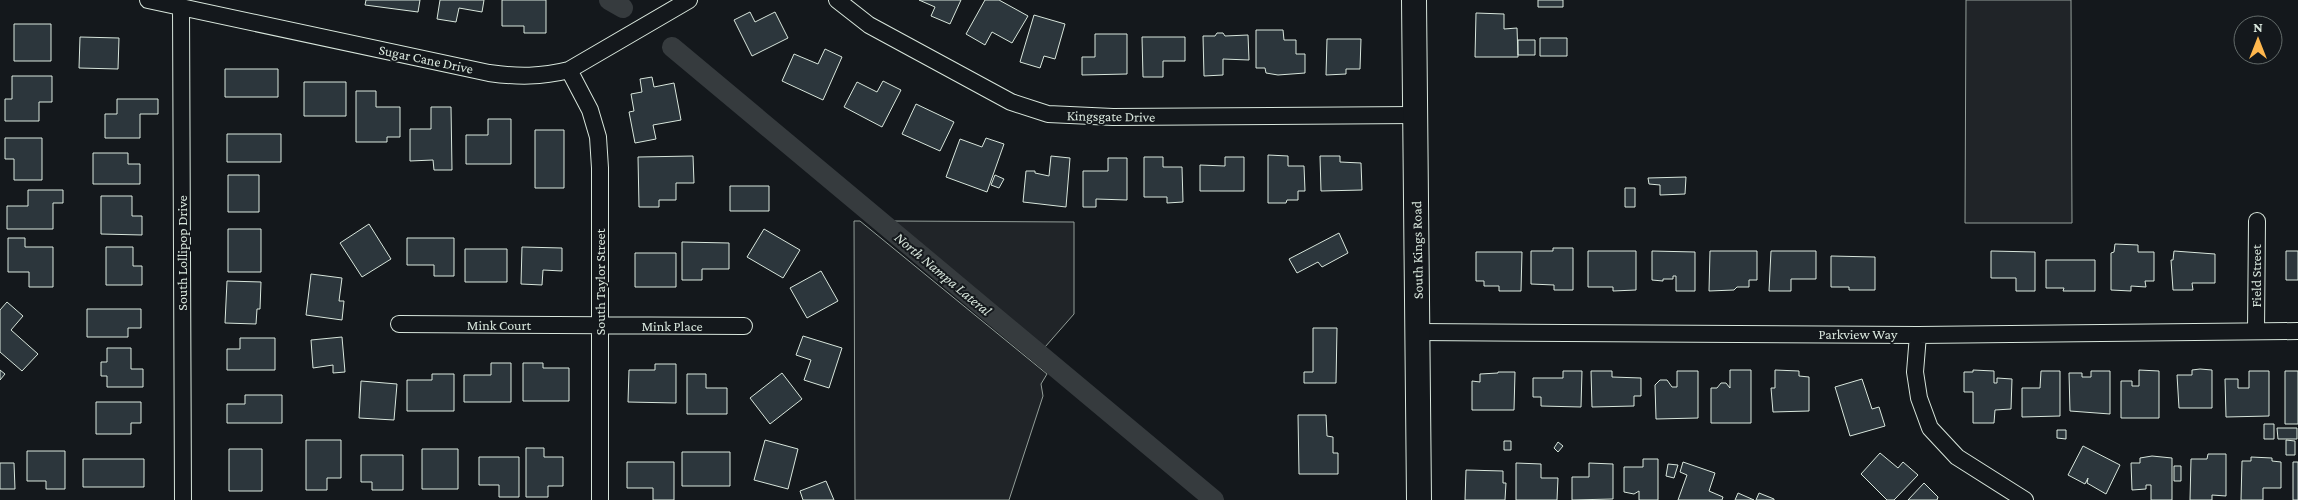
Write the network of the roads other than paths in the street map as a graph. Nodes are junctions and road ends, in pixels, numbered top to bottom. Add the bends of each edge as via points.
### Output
1 (148, 0) edge
2 (689, 0) edge
3 (837, 0) edge
4 (1414, 0) edge
5 (181, 7) junction
6 (569, 70) junction
7 (1415, 115) junction
8 (2257, 221) dead end
9 (399, 324) dead end
10 (600, 325) junction
11 (744, 326) dead end
12 (2256, 331) junction
13 (2298, 331) edge
14 (1418, 332) junction
15 (1918, 334) junction
16 (183, 500) edge
17 (600, 500) edge
18 (1419, 500) edge
19 (2025, 500) edge

1 - 5 street, Sugar Cane Drive
2 - 6 street, Sugar Cane Drive
3 - 7 street, Kingsgate Drive via 869,25 994,93 1048,114 1113,117
4 - 7 main road, South Kings Road
5 - 6 street, Sugar Cane Drive via 489,73 528,77
5 - 16 street, South Lollipop Drive
6 - 10 street, South Taylor Street via 590,110 598,137
7 - 14 main road, South Kings Road
8 - 12 street, Field Street
9 - 10 street, Mink Court
10 - 11 street, Mink Place
10 - 17 street, South Taylor Street
12 - 13 street, Parkview Way
12 - 15 street, Parkview Way
14 - 15 street, Parkview Way
14 - 18 main road, South Kings Road
15 - 19 street via 1915,372 1919,398 1930,428 1957,458

